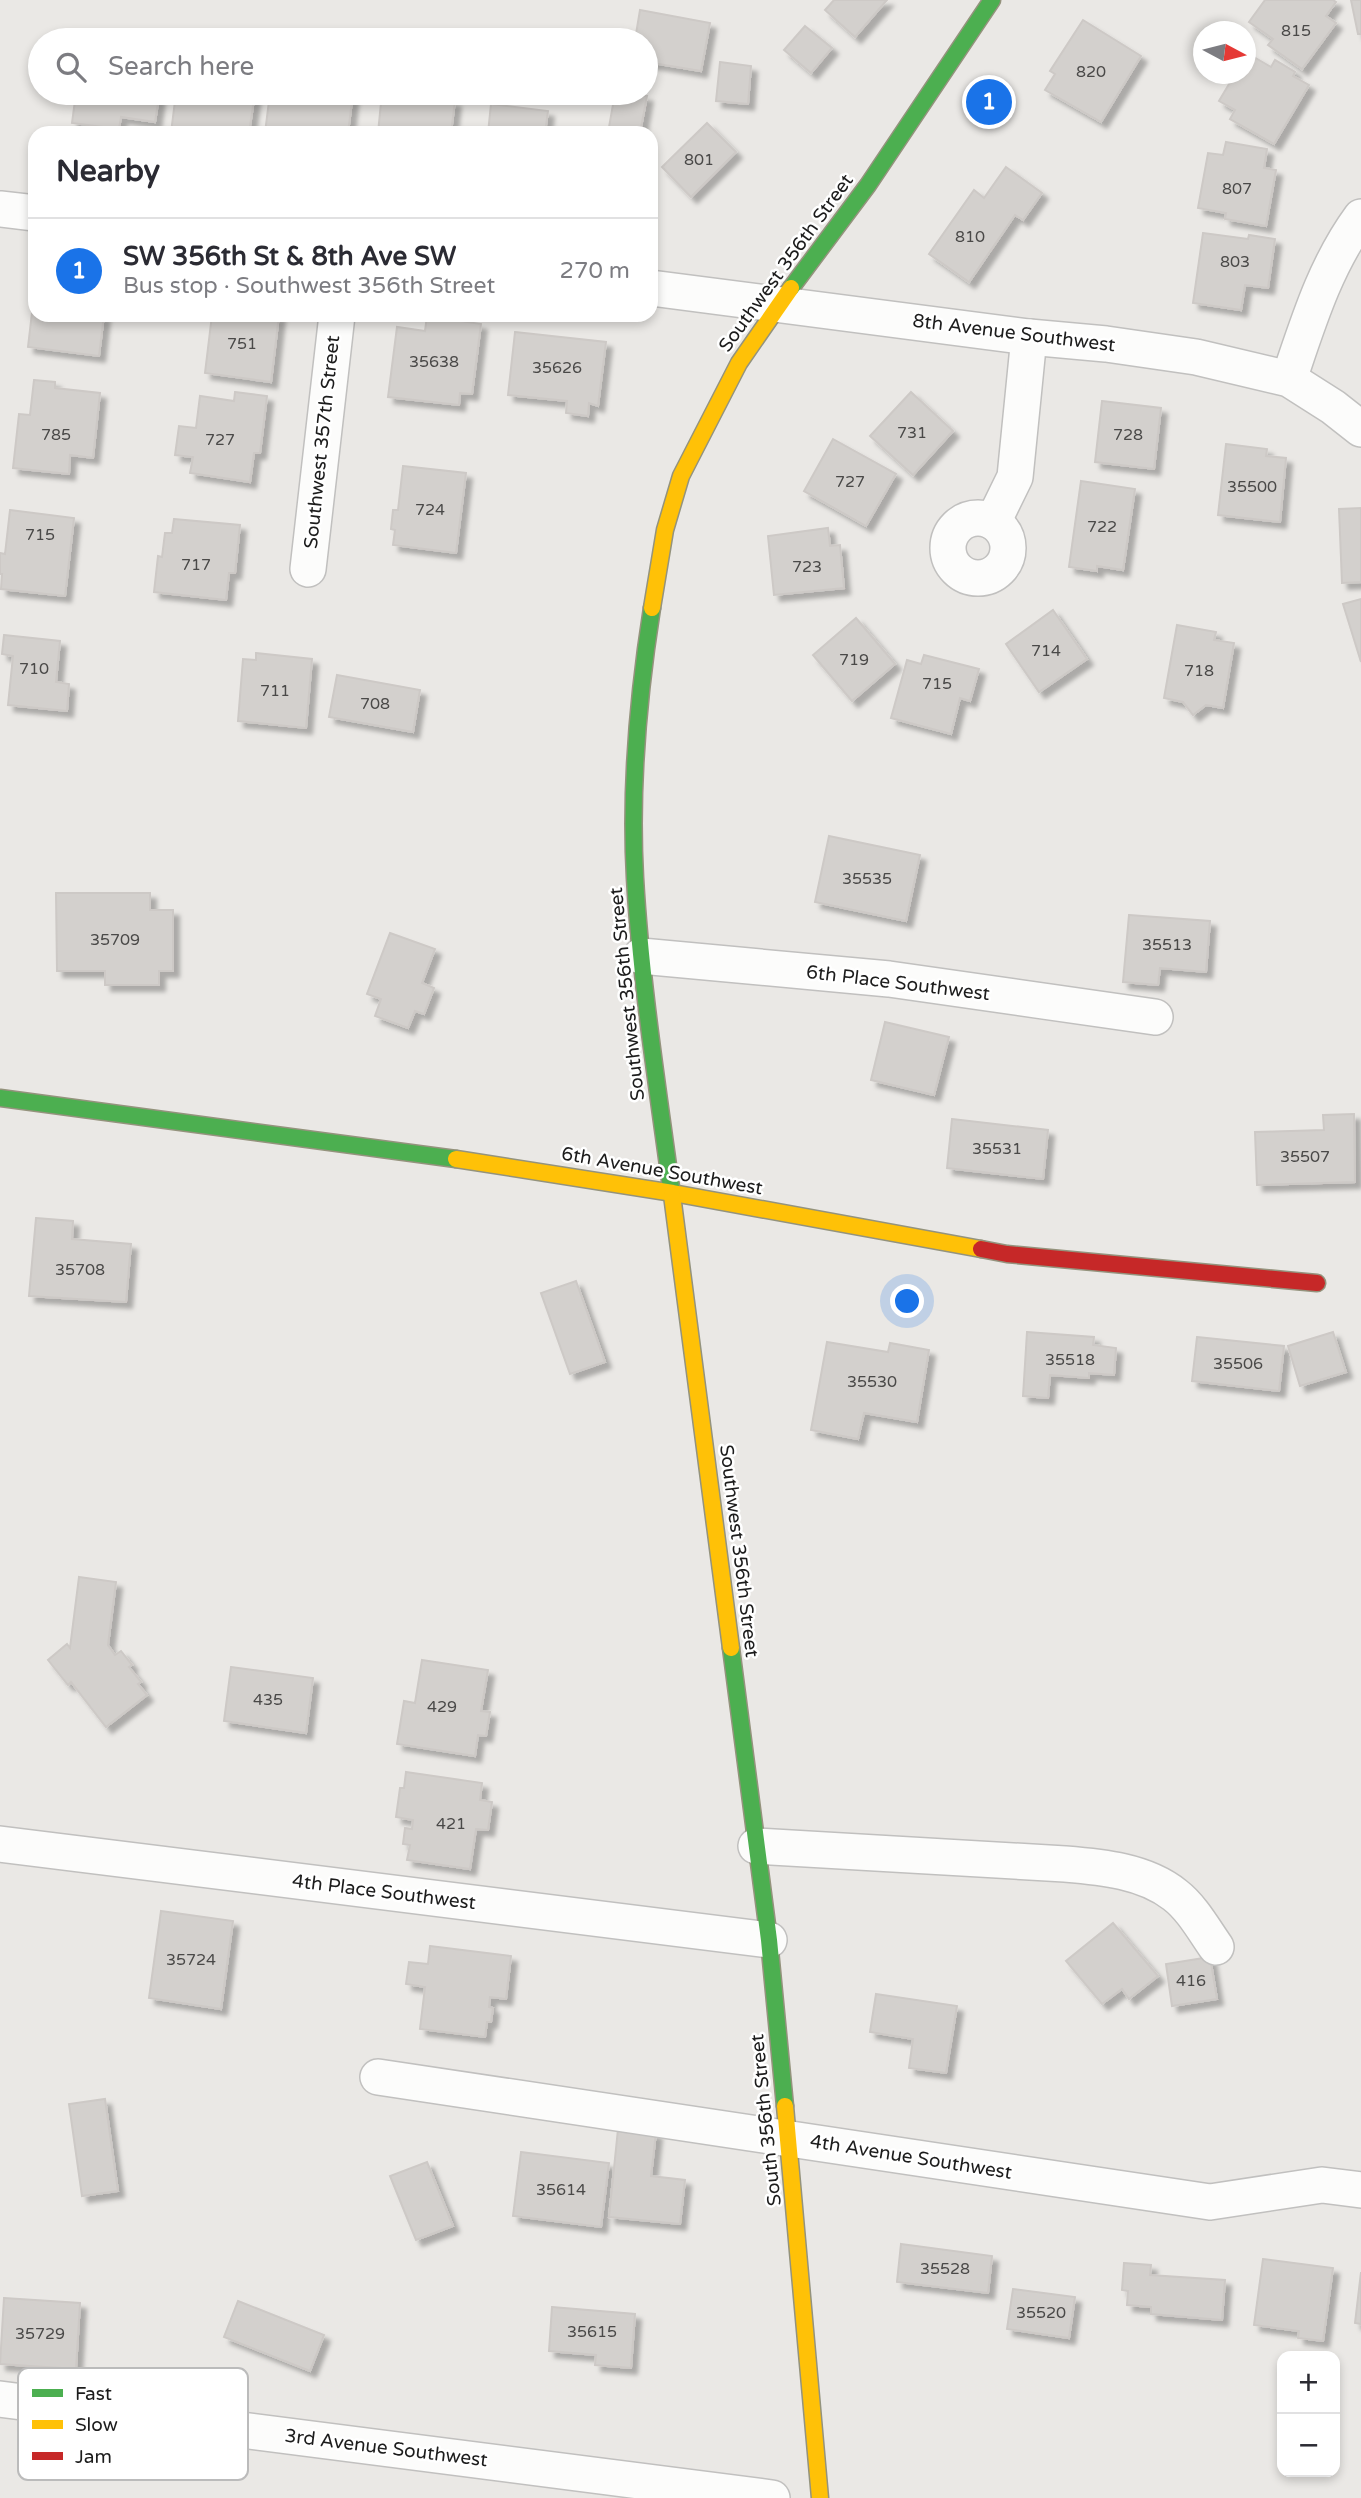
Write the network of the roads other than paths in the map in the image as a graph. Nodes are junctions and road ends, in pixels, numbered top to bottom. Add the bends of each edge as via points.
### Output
1 (992, 0) edge
2 (0, 209) edge
3 (28, 212) edge
4 (1361, 217) edge
5 (658, 289) edge
6 (779, 304) junction
7 (336, 322) edge
8 (1029, 337) junction
9 (1289, 379) junction
10 (1361, 429) edge
11 (993, 522) dead end
12 (308, 569) dead end
13 (641, 956) junction
14 (1155, 1017) dead end
15 (0, 1098) edge
16 (673, 1193) junction
17 (1317, 1283) dead end
18 (742, 1739) joint
19 (0, 1844) edge
20 (755, 1846) junction
21 (769, 1940) junction
22 (1216, 1947) dead end
23 (378, 2077) dead end
24 (789, 2137) junction
25 (1361, 2190) edge
26 (0, 2399) edge
27 (18, 2401) edge
28 (248, 2431) edge
29 (772, 2498) edge
30 (820, 2498) edge

1 - 6 main road, Southwest 356th Street via 868,185
2 - 3 street
4 - 9 street via 1316,300
5 - 6 street, 8th Avenue Southwest
6 - 8 street, 8th Avenue Southwest
6 - 13 main road, Southwest 356th Street via 709,419 681,475 665,530 645,653 634,789
7 - 12 street, Southwest 357th Street
8 - 9 street, 8th Avenue Southwest via 1196,357
8 - 11 street via 1014,477
9 - 10 street, 8th Avenue Southwest
13 - 14 street, 6th Place Southwest via 889,979
13 - 16 main road, Southwest 356th Street
15 - 16 main road, 6th Avenue Southwest via 480,1162
16 - 17 main road, 6th Avenue Southwest via 1007,1254
16 - 18 main road, Southwest 356th Street
18 - 20 main road, South 356th Street
19 - 21 street, 4th Place Southwest
20 - 21 main road, South 356th Street
20 - 22 street via 1115,1870 1175,1895
21 - 24 main road, South 356th Street
23 - 24 street, 4th Avenue Southwest
24 - 25 street, 4th Avenue Southwest via 1210,2202 1322,2185
24 - 30 main road, South 356th Street
26 - 27 street, 3rd Avenue Southwest
28 - 29 street, 3rd Avenue Southwest

